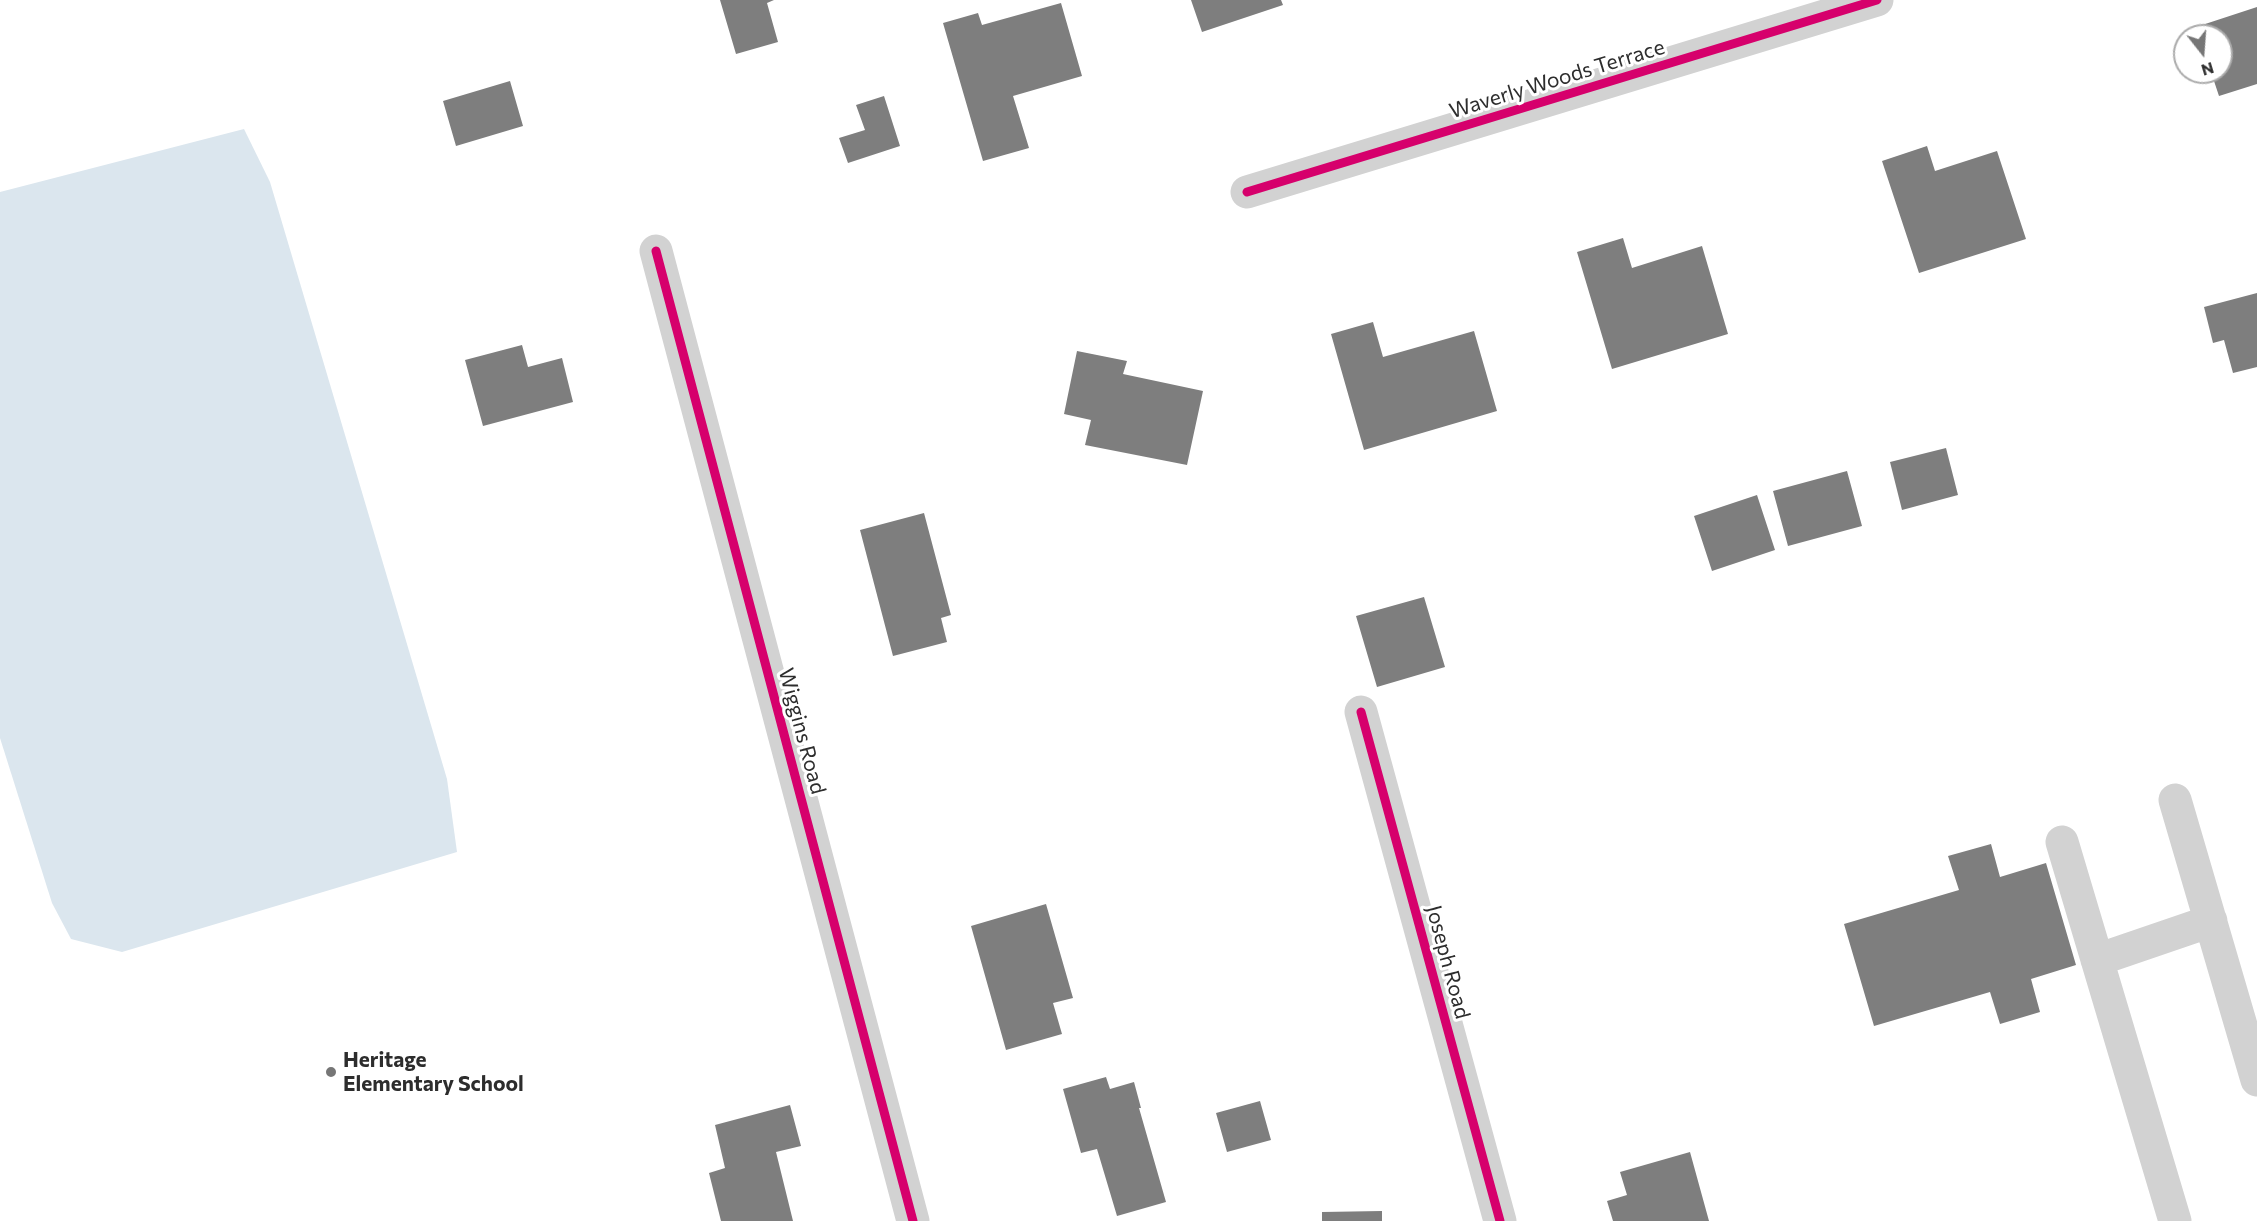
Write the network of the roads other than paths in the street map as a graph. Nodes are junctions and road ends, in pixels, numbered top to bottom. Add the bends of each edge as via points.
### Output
1 (1877, 0) edge
2 (1247, 192) dead end
3 (656, 251) dead end
4 (1361, 712) dead end
5 (2175, 800) dead end
6 (2062, 842) dead end
7 (2211, 921) junction
8 (2097, 960) junction
9 (2257, 1080) edge
10 (913, 1221) edge
11 (1500, 1221) edge
12 (2175, 1221) edge

1 - 2 street, Waverly Woods Terrace
3 - 10 street, Wiggins Road
4 - 11 street, Joseph Road
5 - 7 street
6 - 8 street
7 - 8 street
7 - 9 street
8 - 12 street

